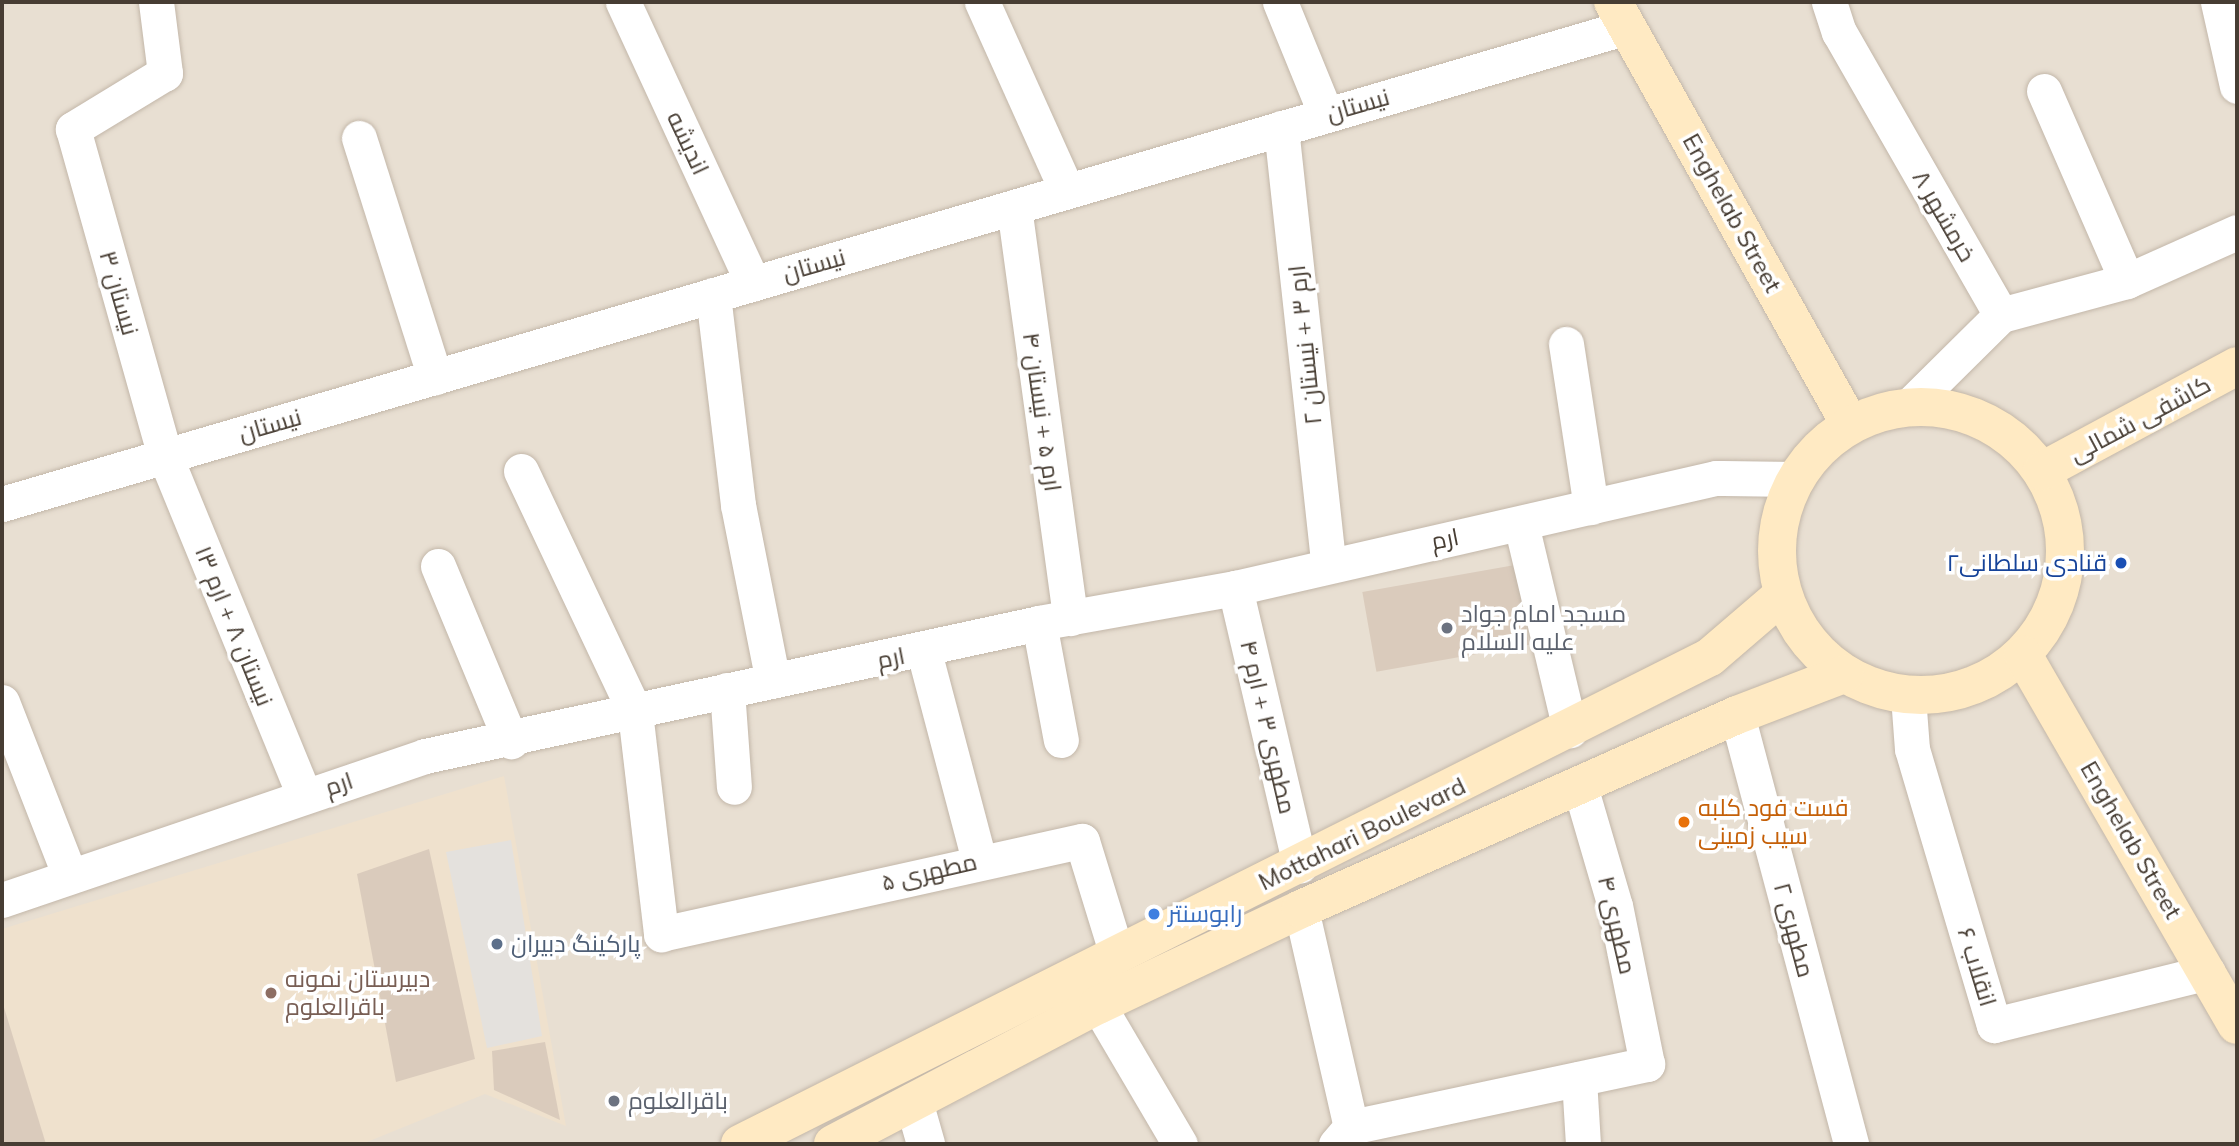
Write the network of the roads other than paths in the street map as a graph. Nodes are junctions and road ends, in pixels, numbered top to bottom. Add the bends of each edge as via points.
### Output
1 (156, 2) edge
2 (623, 2) edge
3 (982, 2) edge
4 (1280, 2) edge
5 (1829, 2) edge
6 (2218, 2) edge
7 (1620, 14) edge
8 (2237, 86) edge
9 (2044, 91) dead end
10 (1326, 115) junction
11 (1281, 128) junction
12 (359, 138) dead end
13 (1067, 191) junction
14 (1014, 207) junction
15 (2237, 232) edge
16 (2127, 281) junction
17 (753, 283) junction
18 (713, 295) junction
19 (2001, 315) junction
20 (1566, 344) dead end
21 (2237, 366) edge
22 (435, 377) junction
23 (1909, 406) junction
24 (1850, 424) junction
25 (164, 456) junction
26 (521, 471) dead end
27 (2042, 471) junction
28 (1795, 479) junction
29 (2, 504) edge
30 (1591, 507) junction
31 (1521, 524) junction
32 (1328, 562) junction
33 (438, 566) dead end
34 (1235, 588) junction
35 (1782, 595) junction
36 (1054, 621) junction
37 (924, 652) junction
38 (2024, 655) junction
39 (1844, 674) junction
40 (774, 681) junction
41 (727, 690) junction
42 (1908, 696) junction
43 (2, 702) edge
44 (635, 712) junction
45 (1737, 715) junction
46 (1570, 730) junction
47 (1061, 740) dead end
48 (511, 741) junction
49 (1580, 786) junction
50 (734, 787) dead end
51 (304, 795) junction
52 (979, 860) junction
53 (1300, 865) junction
54 (70, 876) junction
55 (2, 900) edge
56 (1301, 909) junction
57 (1117, 955) junction
58 (2208, 972) junction
59 (1098, 1004) junction
60 (2237, 1025) edge
61 (1579, 1079) junction
62 (914, 1102) junction
63 (1343, 1136) edge
64 (740, 1144) edge
65 (833, 1144) edge
66 (926, 1144) edge
67 (1180, 1144) edge
68 (1583, 1144) edge
69 (1851, 1144) edge

1 - 25 street, نیستان ۳ via 165,73 73,129
2 - 17 street, اندیشه
3 - 13 street
4 - 10 street
5 - 19 street, خرمشهر ۸ via 1839,32
6 - 8 street
7 - 10 street, نیستان
7 - 24 main road, Enghelab Street
9 - 16 street
10 - 11 street, نیستان
11 - 13 street, نیستان
11 - 32 street, ارم ۳ + نیستان ۲
12 - 22 street
13 - 14 street, نیستان
14 - 17 street, نیستان
14 - 36 street, ارم ۵ + نیستان ۴
15 - 16 street
16 - 19 street
17 - 18 street, نیستان
18 - 22 street, نیستان
18 - 40 street via 738,505
19 - 23 street
20 - 30 street
21 - 27 main road, کاشفی شمالی
22 - 25 street, نیستان
23 - 24 main road
23 - 27 main road via 1948,408 1984,421 2017,442
24 - 28 main road via 1809,457
25 - 29 street, نیستان
25 - 51 street, نیستان ۸ + ارم ۱۳
26 - 44 street
27 - 38 main road via 2059,507 2066,547 2062,586 2047,623
28 - 30 street, ارم via 1716,478
28 - 35 main road via 1780,516 1776,555
30 - 31 street, ارم
31 - 32 street, ارم
31 - 46 street
32 - 34 street, ارم
33 - 48 street
34 - 36 street, ارم
34 - 53 street, مطهری ۳ + ارم ۴
35 - 39 main road via 1806,640
35 - 46 main road, Mottahari Boulevard via 1710,657
36 - 37 street, ارم
36 - 47 street, ارم ۵ + نیستان ۴
37 - 40 street, ارم
37 - 52 street
38 - 42 main road via 1989,680 1950,694
38 - 58 main road, Enghelab Street
39 - 42 main road
39 - 45 main road, Mottahari Boulevard
40 - 41 street, ارم
41 - 44 street, ارم
41 - 50 street
42 - 58 street, انقلاب ۶ via 1912,749 1994,1025
43 - 54 street
44 - 48 street, ارم
44 - 52 street, مطهری ۵ via 661,934
45 - 49 main road, Mottahari Boulevard
45 - 69 street, مطهری ۲
46 - 53 main road, Mottahari Boulevard
48 - 51 street, ارم via 425,756
49 - 56 main road, Mottahari Boulevard
49 - 61 street, مطهری ۴ via 1615,906 1647,1064
51 - 54 street, ارم
52 - 57 street, مطهری ۵ via 1083,841
53 - 57 main road, Mottahari Boulevard
54 - 55 street, ارم
56 - 59 main road, Mottahari Boulevard
56 - 63 street
57 - 64 main road, Mottahari Boulevard
58 - 60 main road, Enghelab Street
59 - 62 main road, Mottahari Boulevard
59 - 67 street
61 - 63 street
61 - 68 street
62 - 65 main road, Mottahari Boulevard
62 - 66 street

